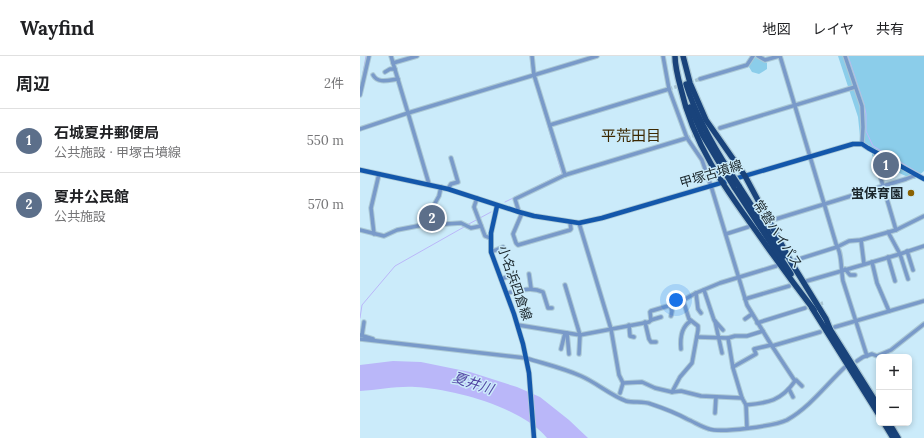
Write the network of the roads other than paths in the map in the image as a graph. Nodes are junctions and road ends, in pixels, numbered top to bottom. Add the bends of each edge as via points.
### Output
1 (369, 56) edge
2 (391, 56) edge
3 (417, 56) edge
4 (532, 56) edge
5 (597, 56) edge
6 (663, 56) edge
7 (676, 56) edge
8 (682, 56) edge
9 (753, 56) edge
10 (758, 56) edge
11 (779, 56) edge
12 (845, 56) edge
13 (393, 63) junction
14 (395, 69) junction
15 (385, 72) dead end
16 (533, 76) junction
17 (398, 79) junction
18 (700, 79) tunnel mouth
19 (373, 83) dead end
20 (855, 87) junction
21 (669, 89) junction
22 (360, 95) edge
23 (795, 106) junction
24 (408, 113) junction
25 (550, 125) junction
26 (720, 128) dead end
27 (360, 129) edge
28 (688, 138) junction
29 (862, 144) junction
30 (876, 152) junction
31 (810, 156) junction
32 (451, 158) dead end
33 (360, 170) edge
34 (728, 173) junction
35 (379, 174) junction
36 (565, 175) junction
37 (916, 175) junction
38 (745, 176) junction
39 (924, 180) edge
40 (721, 183) junction
41 (429, 184) junction
42 (711, 186) junction
43 (736, 186) junction
44 (883, 186) junction
45 (441, 187) junction
46 (448, 189) junction
47 (477, 198) junction
48 (824, 204) junction
49 (434, 205) dead end
50 (497, 206) junction
51 (520, 213) junction
52 (924, 216) edge
53 (776, 219) tunnel mouth
54 (570, 222) junction
55 (579, 223) junction
56 (481, 226) junction
57 (748, 227) dead end
58 (360, 230) edge
59 (896, 230) junction
60 (888, 232) junction
61 (374, 234) junction
62 (726, 234) junction
63 (490, 238) junction
64 (861, 240) junction
65 (924, 246) edge
66 (838, 247) junction
67 (503, 248) dead end
68 (491, 252) junction
69 (908, 252) junction
70 (900, 254) junction
71 (888, 257) junction
72 (796, 260) dead end
73 (872, 262) junction
74 (864, 264) junction
75 (776, 266) dead end
76 (843, 270) junction
77 (913, 270) dead end
78 (529, 274) dead end
79 (855, 275) dead end
80 (739, 277) junction
81 (501, 279) junction
82 (908, 279) dead end
83 (807, 281) dead end
84 (518, 282) dead end
85 (895, 282) dead end
86 (566, 285) dead end
87 (789, 286) dead end
88 (531, 288) junction
89 (704, 290) junction
90 (506, 293) junction
91 (696, 293) junction
92 (745, 299) junction
93 (683, 300) junction
94 (924, 301) edge
95 (670, 305) junction
96 (552, 308) dead end
97 (805, 308) tunnel mouth
98 (814, 310) junction
99 (889, 311) junction
100 (701, 313) dead end
101 (752, 314) junction
102 (670, 316) dead end
103 (661, 317) dead end
104 (745, 319) dead end
105 (651, 320) junction
106 (714, 320) junction
107 (691, 321) junction
108 (857, 321) junction
109 (364, 322) dead end
110 (645, 322) junction
111 (757, 323) junction
112 (924, 324) edge
113 (518, 325) junction
114 (629, 326) junction
115 (833, 328) junction
116 (611, 329) junction
117 (723, 330) dead end
118 (763, 331) junction
119 (820, 332) dead end
120 (566, 333) junction
121 (580, 335) junction
122 (361, 336) edge
123 (634, 337) dead end
124 (697, 337) junction
125 (718, 338) junction
126 (728, 338) junction
127 (656, 342) dead end
128 (772, 346) junction
129 (561, 349) dead end
130 (681, 349) dead end
131 (722, 353) dead end
132 (569, 354) dead end
133 (579, 354) dead end
134 (867, 356) junction
135 (527, 359) junction
136 (856, 361) dead end
137 (733, 367) junction
138 (845, 367) dead end
139 (853, 370) junction
140 (796, 380) dead end
141 (623, 383) junction
142 (802, 386) dead end
143 (788, 389) junction
144 (672, 392) junction
145 (620, 393) dead end
146 (793, 396) dead end
147 (716, 397) junction
148 (742, 398) junction
149 (876, 403) edge
150 (746, 405) junction
151 (876, 411) edge
152 (715, 413) dead end
153 (886, 426) edge
154 (891, 426) edge
155 (747, 428) junction
156 (534, 438) edge
157 (893, 438) edge
158 (898, 438) edge

1 - 22 street
2 - 13 street
3 - 13 street
4 - 16 street
5 - 16 street
6 - 21 street
7 - 34 highway, 常磐バイパス via 691,112 708,146
7 - 40 highway via 676,70 688,112 702,148
8 - 34 highway, 常磐バイパス via 683,70 696,111
8 - 38 highway via 706,120
9 - 18 street via 747,65
10 - 11 street via 765,60
11 - 23 street
12 - 20 street
13 - 14 street
14 - 15 street
14 - 17 street
16 - 24 street
16 - 25 street
17 - 19 street via 383,81 374,77
17 - 24 street
20 - 23 street
20 - 29 street via 863,114
21 - 25 street
21 - 28 street
23 - 26 street
23 - 31 street
24 - 27 street
24 - 41 street
25 - 36 street
28 - 36 street
28 - 42 street via 702,160
29 - 30 main road
29 - 31 main road, 甲塚古墳線 via 853,144
30 - 37 main road
30 - 44 street via 876,162
31 - 38 main road, 甲塚古墳線
31 - 48 street
32 - 46 street via 458,182 451,184
33 - 35 main road
34 - 43 highway, 常磐バイパス, bridge
35 - 41 main road
35 - 61 street via 371,208
36 - 51 street via 515,199
37 - 39 main road
37 - 44 street
38 - 40 main road, 甲塚古墳線
38 - 115 highway via 777,236
40 - 42 main road, 甲塚古墳線
40 - 98 highway
41 - 45 main road
42 - 55 main road, 甲塚古墳線
42 - 62 street
43 - 98 highway, 常磐バイパス
43 - 115 highway, 常磐バイパス
44 - 48 street
44 - 59 street
45 - 46 main road
45 - 49 street
46 - 47 main road
47 - 50 main road
47 - 56 street via 474,207
48 - 53 street
48 - 66 street
50 - 51 main road, 甲塚古墳線
50 - 63 main road, 小名浜四倉線
51 - 54 main road, 甲塚古墳線
51 - 54 street via 513,234 518,245 570,230
52 - 59 street
54 - 55 main road, 甲塚古墳線
55 - 116 street
56 - 61 street via 471,228 459,222 436,223 397,230 384,236
56 - 63 street via 485,236
57 - 62 street
58 - 61 street
59 - 60 street
60 - 64 street
60 - 70 street
62 - 80 street
63 - 68 main road, 小名浜四倉線
64 - 66 street via 849,241
64 - 74 street
65 - 69 street
66 - 72 street
66 - 76 street
67 - 68 street
68 - 81 main road, 小名浜四倉線
69 - 70 street
69 - 77 street
70 - 71 street
70 - 82 street
71 - 73 street
71 - 85 street
73 - 74 street
73 - 99 street via 877,283
74 - 76 street
75 - 80 street
76 - 79 street via 850,276
76 - 83 street
76 - 108 street
78 - 88 street
80 - 89 street
80 - 92 street
81 - 84 street via 513,275
81 - 90 main road, 小名浜四倉線
86 - 121 street
87 - 92 street
88 - 90 street
88 - 96 street via 543,292 548,308
89 - 91 street
89 - 106 street
90 - 113 main road, 小名浜四倉線
91 - 93 street
91 - 100 street
92 - 101 street
93 - 95 street
93 - 107 street
94 - 99 street
95 - 102 street
95 - 105 street via 651,311
97 - 111 street
98 - 139 highway, 常磐バイパス
99 - 108 street
101 - 104 street
101 - 111 street
103 - 105 street
105 - 110 street
106 - 117 street
106 - 125 street
107 - 124 street via 698,326
107 - 130 street via 683,330
108 - 115 street
108 - 134 street
109 - 122 street
110 - 114 street
110 - 127 street via 649,339
111 - 118 street
112 - 134 street via 891,350 877,356
113 - 120 street
113 - 135 main road, 小名浜四倉線
114 - 116 street
114 - 123 street via 630,336
115 - 139 highway, 常磐バイパス
116 - 121 street
116 - 141 street via 619,375
118 - 126 street
118 - 128 street
119 - 128 street
120 - 121 street
120 - 129 street
120 - 132 street
121 - 133 street
122 - 135 street
124 - 125 street
124 - 144 street via 692,363
125 - 126 street
125 - 131 street
126 - 137 street
128 - 137 street via 754,348 756,354
128 - 143 street via 795,381
134 - 136 street
135 - 155 street via 568,370 627,401 649,403 710,430
135 - 156 main road, 小名浜四倉線
137 - 148 street
138 - 155 street via 808,406 786,420 775,425
139 - 149 highway, 常磐バイパス
139 - 151 highway, 常磐バイパス
140 - 142 street
141 - 144 street via 642,382
141 - 145 street
143 - 146 street
143 - 150 street via 779,398
144 - 147 street via 681,391
147 - 148 street
147 - 152 street
148 - 150 street
150 - 155 street
153 - 157 highway
154 - 158 highway

